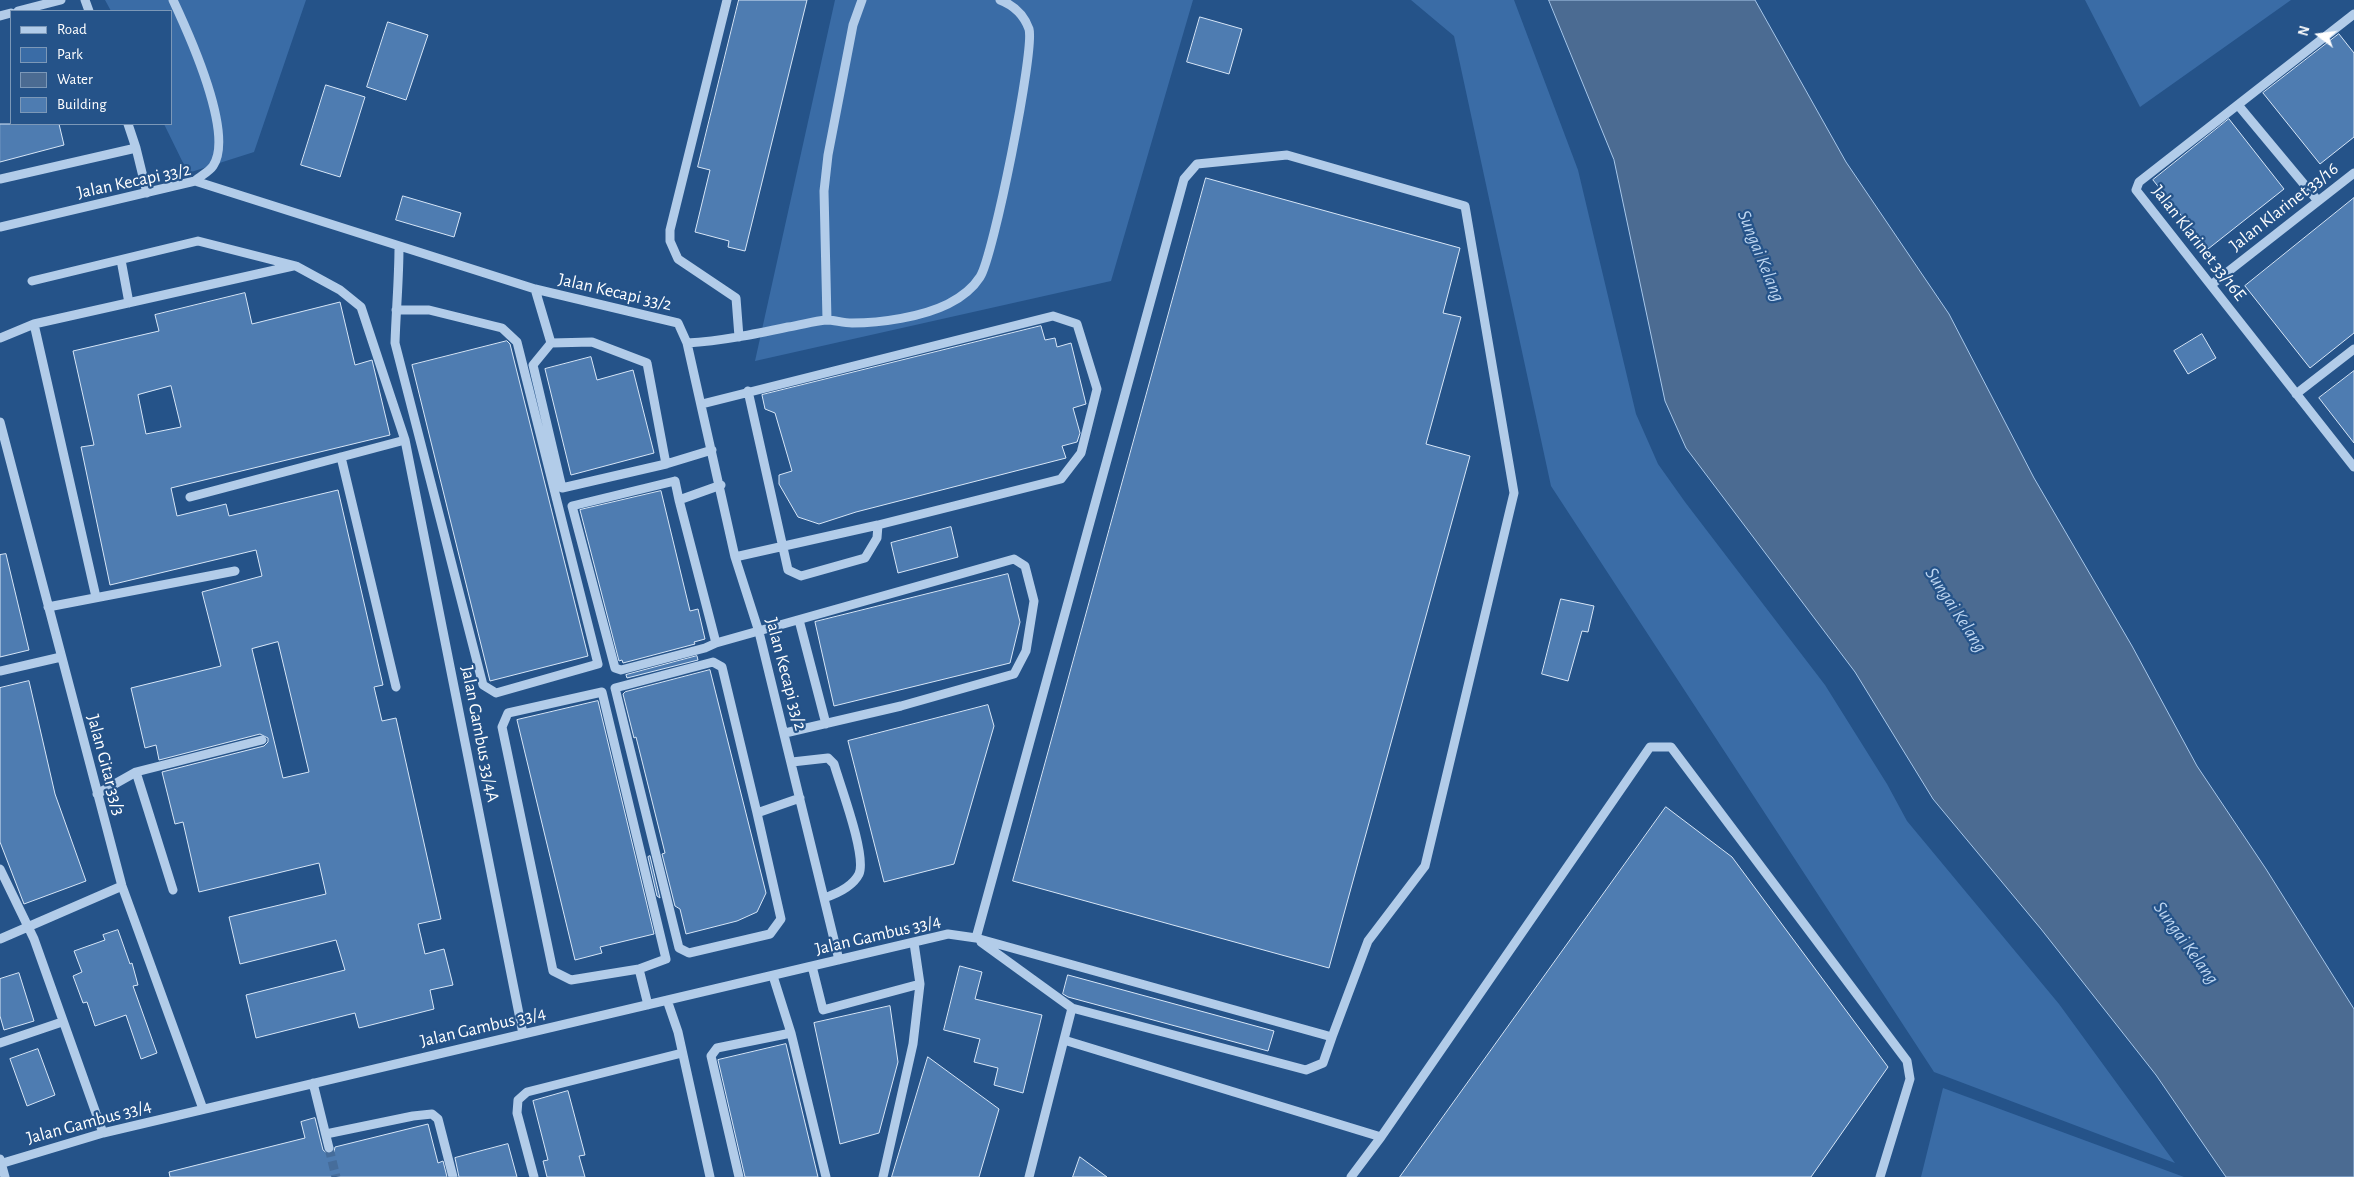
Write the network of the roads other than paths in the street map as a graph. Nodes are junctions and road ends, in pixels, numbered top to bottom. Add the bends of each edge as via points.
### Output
1 (61, 0) edge
2 (173, 0) edge
3 (727, 0) edge
4 (862, 0) edge
5 (1000, 0) edge
6 (22, 10) edge
7 (2353, 16) edge
8 (2238, 105) junction
9 (128, 125) edge
10 (136, 148) junction
11 (2354, 173) edge
12 (0, 179) edge
13 (195, 181) junction
14 (147, 193) junction
15 (2318, 201) junction
16 (0, 227) edge
17 (399, 247) junction
18 (121, 260) junction
19 (296, 266) junction
20 (32, 281) dead end
21 (2211, 285) junction
22 (535, 290) junction
23 (129, 303) junction
24 (396, 310) junction
25 (826, 320) junction
26 (34, 324) junction
27 (739, 336) junction
28 (0, 338) edge
29 (551, 343) junction
30 (688, 343) junction
31 (2354, 349) edge
32 (748, 391) junction
33 (2296, 394) junction
34 (702, 404) junction
35 (0, 422) edge
36 (405, 440) junction
37 (712, 450) junction
38 (341, 457) junction
39 (666, 464) junction
40 (2354, 467) edge
41 (721, 484) junction
42 (190, 497) dead end
43 (679, 500) junction
44 (878, 526) junction
45 (782, 547) junction
46 (735, 557) junction
47 (234, 571) dead end
48 (96, 597) junction
49 (48, 607) junction
50 (799, 620) junction
51 (759, 632) junction
52 (716, 643) junction
53 (62, 657) junction
54 (0, 671) edge
55 (396, 687) dead end
56 (826, 724) junction
57 (785, 733) junction
58 (262, 740) dead end
59 (792, 762) junction
60 (136, 772) junction
61 (97, 794) junction
62 (800, 798) junction
63 (757, 813) junction
64 (0, 869) edge
65 (122, 886) junction
66 (173, 890) dead end
67 (824, 898) junction
68 (28, 927) junction
69 (976, 938) junction
70 (0, 939) edge
71 (914, 943) junction
72 (839, 960) junction
73 (812, 966) junction
74 (639, 969) junction
75 (773, 976) junction
76 (920, 984) junction
77 (667, 1000) junction
78 (648, 1005) junction
79 (1072, 1008) junction
80 (62, 1022) junction
81 (791, 1032) junction
82 (523, 1034) junction
83 (1332, 1037) junction
84 (1064, 1040) junction
85 (0, 1043) edge
86 (682, 1053) junction
87 (313, 1083) junction
88 (204, 1109) junction
89 (103, 1132) junction
90 (326, 1134) junction
91 (1381, 1137) junction
92 (329, 1148) tunnel mouth
93 (1, 1162) edge
94 (6, 1177) edge
95 (453, 1177) edge
96 (534, 1177) edge
97 (710, 1177) edge
98 (739, 1177) edge
99 (826, 1177) edge
100 (883, 1177) edge
101 (1029, 1177) edge
102 (1351, 1177) edge
103 (1880, 1177) edge

1 - 6 street
2 - 13 street via 192,40 216,115 219,140 213,166
3 - 27 street via 670,230 670,241 678,259 736,298
4 - 25 street via 853,25 828,155 824,191
5 - 25 street via 1019,12 1030,39 994,237 980,277 969,290 949,304 928,311 879,322
7 - 8 street, Jalan Klarinet 33/16E
8 - 15 street
8 - 21 street, Jalan Klarinet 33/16E via 2139,182 2136,190
9 - 10 street
10 - 12 street
10 - 14 street
11 - 15 street, Jalan Klarinet 33/16
13 - 14 street, Jalan Kecapi 33/2
13 - 17 street, Jalan Kecapi 33/2
14 - 16 street, Jalan Kecapi 33/2
15 - 21 street, Jalan Klarinet 33/16
17 - 22 street, Jalan Kecapi 33/2
17 - 24 street
18 - 19 street, Jalan Gambus 33/4A via 198,241
18 - 20 street, Jalan Gambus 33/4A
18 - 23 street
19 - 23 street
19 - 36 street, Jalan Gambus 33/4A via 340,290 361,307
21 - 33 street, Jalan Klarinet 33/16E
22 - 29 street
22 - 30 street, Jalan Kecapi 33/2 via 678,324
23 - 26 street
24 - 24 street via 395,343 483,685 496,693 598,664 517,342 502,328 430,310
25 - 27 street
26 - 28 street
26 - 48 street
27 - 30 street
29 - 39 street via 592,342 647,363
29 - 39 street via 533,365 562,488
30 - 34 street, Jalan Kecapi 33/2
31 - 33 street
32 - 34 street
32 - 44 street via 1053,316 1077,324 1097,389 1082,453 1061,479
32 - 45 street
33 - 40 street, Jalan Klarinet 33/16E
34 - 37 street, Jalan Kecapi 33/2
35 - 49 street, Jalan Gitar 33/3
36 - 38 street
36 - 82 street, Jalan Gambus 33/4A
37 - 39 street
37 - 41 street, Jalan Kecapi 33/2
38 - 42 street
38 - 55 street
41 - 43 street
41 - 46 street, Jalan Kecapi 33/2
43 - 52 street
43 - 52 street via 675,481 572,506 615,668 621,670
44 - 45 street
44 - 45 street via 877,538 865,558 801,576 788,570
45 - 46 street
46 - 51 street, Jalan Kecapi 33/2
47 - 48 street
48 - 49 street
49 - 53 street, Jalan Gitar 33/3
50 - 51 street
50 - 56 street
50 - 56 street via 1014,559 1025,566 1034,601 1026,651 1014,674
51 - 52 street
51 - 57 street, Jalan Kecapi 33/2
53 - 54 street
53 - 61 street, Jalan Gitar 33/3
56 - 57 street
57 - 59 street, Jalan Kecapi 33/2
58 - 60 street
59 - 62 street, Jalan Kecapi 33/2
59 - 67 street via 828,758 834,764 861,855 859,874 840,893
60 - 61 street
60 - 66 street
61 - 65 street, Jalan Gitar 33/3
62 - 63 street
62 - 67 street, Jalan Kecapi 33/2
63 - 63 street via 722,667 713,662 615,688 679,948 689,953 770,934 781,919
64 - 68 street
65 - 68 street
65 - 88 street, Jalan Gitar 33/3
67 - 72 street, Jalan Kecapi 33/2
68 - 70 street
68 - 80 street
69 - 71 street, Jalan Gambus 33/4 via 948,934
69 - 79 street
69 - 83 street, Jalan Gambus 33/4
69 - 83 street via 1184,179 1197,164 1287,156 1465,206 1514,493 1425,866 1368,941
71 - 72 street, Jalan Gambus 33/4
71 - 76 street
72 - 73 street, Jalan Gambus 33/4
73 - 75 street, Jalan Gambus 33/4
73 - 76 street via 823,1010
74 - 74 street via 571,980 553,971 502,727 508,713 602,692 666,959
74 - 78 street
75 - 77 street, Jalan Gambus 33/4
75 - 81 street
76 - 100 street via 913,1044
77 - 78 street, Jalan Gambus 33/4
77 - 86 street
78 - 82 street, Jalan Gambus 33/4
79 - 83 street via 1306,1070 1323,1063
79 - 84 street
80 - 85 street
80 - 89 street
81 - 98 street via 716,1048 711,1056
81 - 99 street
82 - 87 street, Jalan Gambus 33/4
84 - 91 street
84 - 101 street
86 - 96 street via 527,1092 518,1100 517,1113
86 - 97 street
87 - 88 street, Jalan Gambus 33/4
87 - 90 street
88 - 89 street, Jalan Gambus 33/4
89 - 93 street, Jalan Gambus 33/4
90 - 92 street
90 - 95 street via 432,1114 438,1119
91 - 102 street
91 - 103 street via 1650,747 1671,747 1906,1061 1910,1078
93 - 94 street

